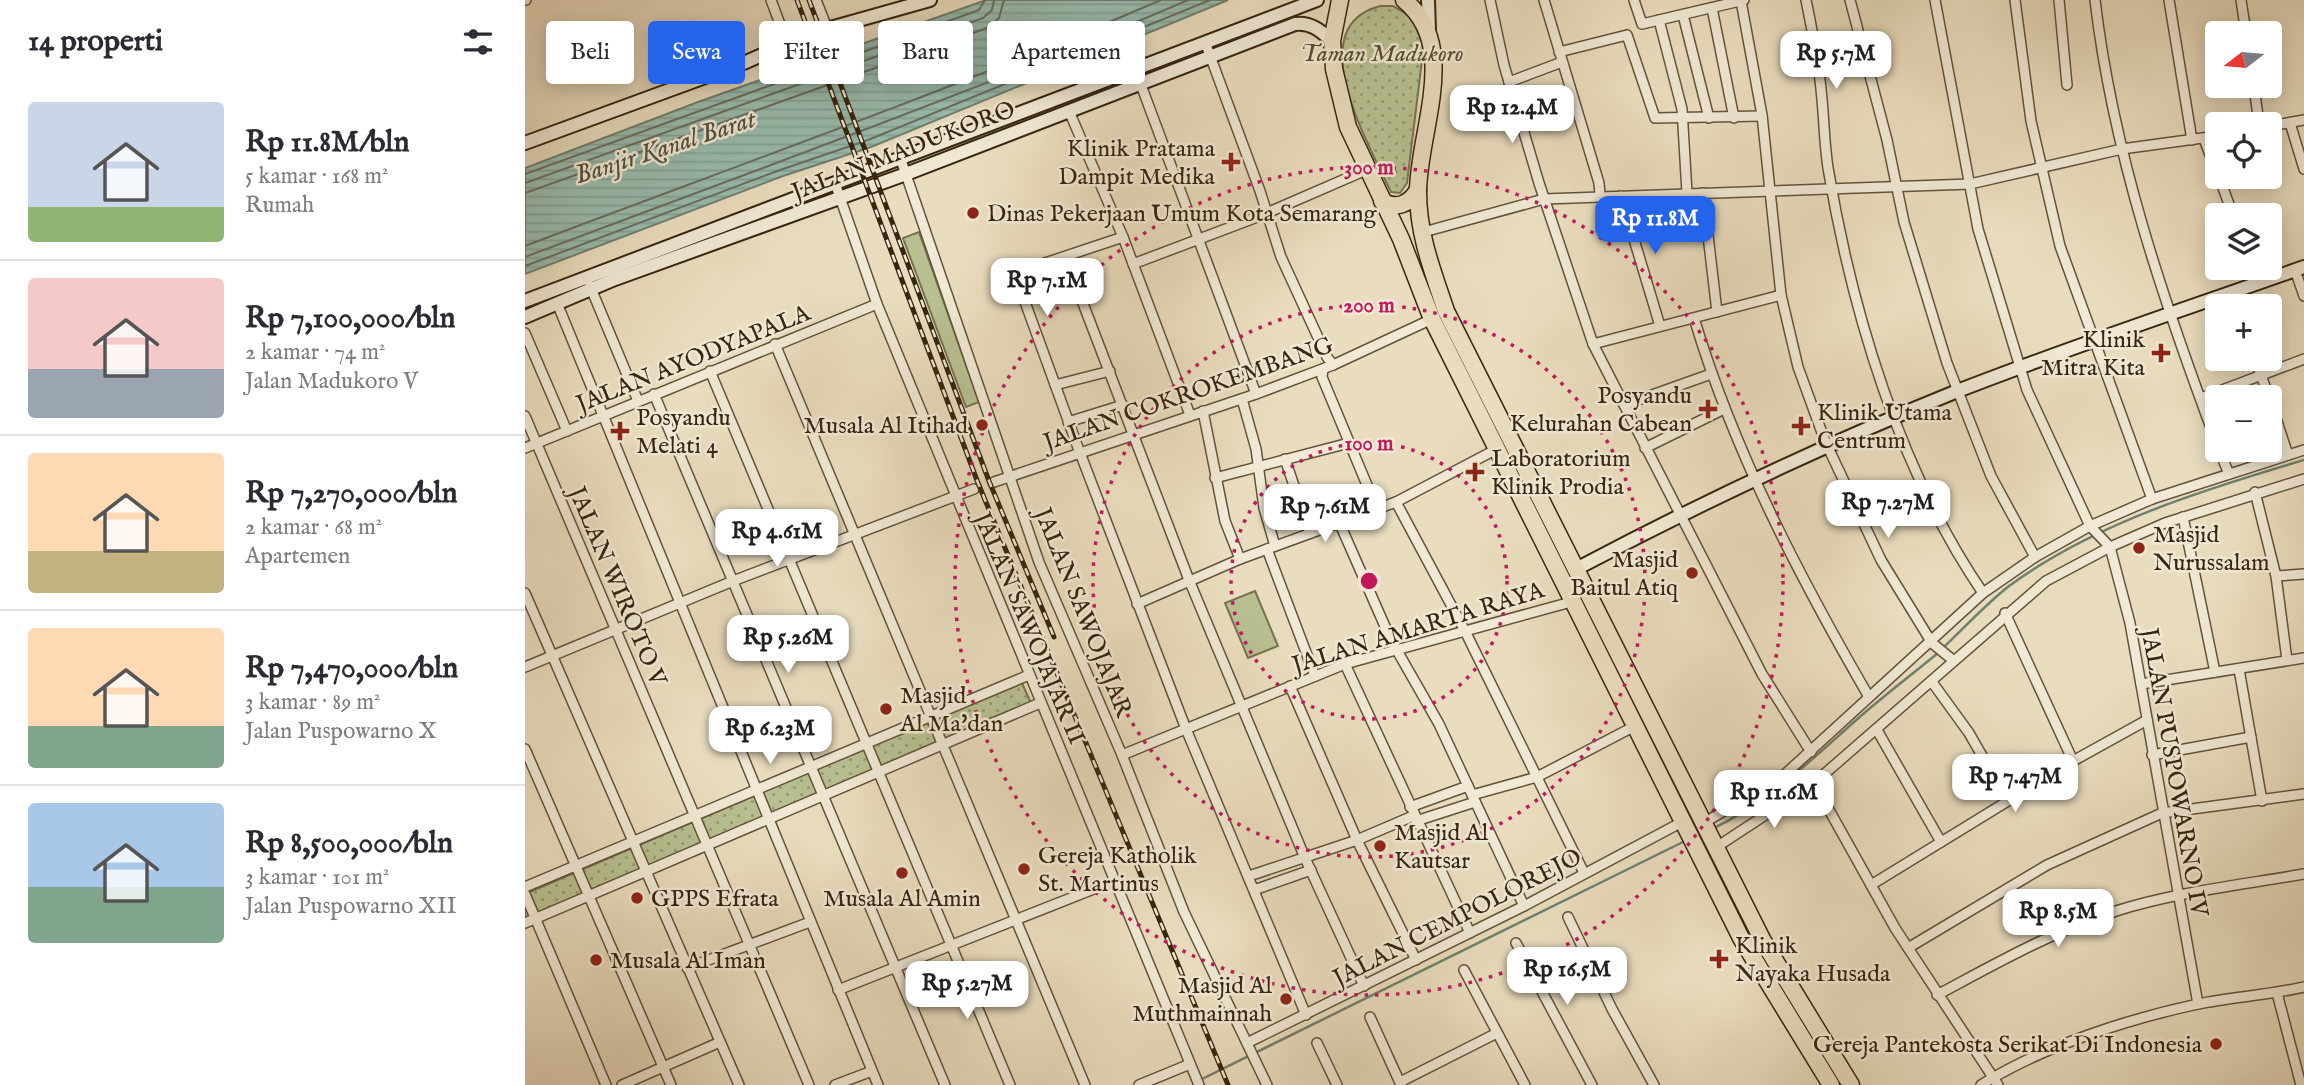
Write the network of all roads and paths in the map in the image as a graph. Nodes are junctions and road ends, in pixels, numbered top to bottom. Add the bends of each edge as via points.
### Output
1 (771, 0) edge
2 (817, 0) edge
3 (930, 0) edge
4 (1317, 0) edge
5 (1340, 0) edge
6 (1404, 0) edge
7 (1429, 0) edge
8 (1490, 0) edge
9 (1544, 0) edge
10 (1634, 0) edge
11 (1806, 0) edge
12 (1850, 0) edge
13 (1935, 0) edge
14 (2015, 0) edge
15 (2059, 0) edge
16 (2095, 0) edge
17 (2169, 0) edge
18 (2241, 0) edge
19 (1743, 1) edge
20 (1723, 3) edge
21 (1712, 8) junction
22 (1683, 15) junction
23 (1659, 20) junction
24 (779, 21) edge
25 (824, 21) edge
26 (853, 21) edge
27 (2244, 21) edge
28 (1429, 31) junction
29 (1332, 41) junction
30 (1205, 43) junction
31 (1559, 52) junction
32 (759, 55) edge
33 (1210, 59) junction
34 (1562, 62) junction
35 (1509, 82) junction
36 (1140, 85) junction
37 (2067, 85) dead end
38 (1069, 111) junction
39 (1762, 116) junction
40 (1683, 117) junction
41 (1709, 118) junction
42 (1734, 118) junction
43 (2304, 120) edge
44 (2290, 123) junction
45 (2282, 124) edge
46 (2204, 139) edge
47 (2192, 140) junction
48 (525, 143) edge
49 (2122, 149) junction
50 (901, 160) junction
51 (2304, 169) edge
52 (874, 170) junction
53 (1366, 170) junction
54 (2041, 170) junction
55 (906, 174) junction
56 (859, 175) junction
57 (835, 183) junction
58 (878, 184) junction
59 (1970, 184) junction
60 (1896, 185) junction
61 (865, 188) junction
62 (1832, 188) junction
63 (1418, 190) junction
64 (1770, 190) junction
65 (1703, 192) junction
66 (1688, 193) junction
67 (1601, 195) junction
68 (1621, 196) junction
69 (840, 197) junction
70 (1544, 199) junction
71 (1382, 201) junction
72 (1267, 212) junction
73 (1420, 233) junction
74 (1123, 237) junction
75 (1199, 240) junction
76 (1066, 259) junction
77 (1133, 264) junction
78 (2300, 269) edge
79 (586, 276) junction
80 (2257, 280) edge
81 (2258, 283) junction
82 (591, 289) junction
83 (2231, 292) joint
84 (1781, 295) junction
85 (2304, 296) edge
86 (525, 301) edge
87 (557, 303) junction
88 (877, 304) junction
89 (1717, 312) junction
90 (2170, 314) junction
91 (525, 317) edge
92 (1694, 318) junction
93 (1432, 319) junction
94 (1660, 326) junction
95 (525, 333) edge
96 (2094, 342) junction
97 (775, 344) junction
98 (1593, 344) junction
99 (2304, 359) edge
100 (1333, 365) junction
101 (2020, 368) junction
102 (1323, 369) junction
103 (710, 371) junction
104 (2260, 371) edge
105 (1110, 372) junction
106 (1711, 374) junction
107 (2262, 376) junction
108 (1055, 385) junction
109 (2265, 385) edge
110 (1958, 391) junction
111 (654, 394) junction
112 (1256, 394) junction
113 (2201, 398) junction
114 (1242, 399) junction
115 (638, 401) junction
116 (1123, 405) junction
117 (1624, 405) junction
118 (1724, 409) junction
119 (2205, 410) edge
120 (1203, 411) junction
121 (1190, 415) junction
122 (525, 416) edge
123 (601, 416) junction
124 (1895, 417) junction
125 (1068, 422) junction
126 (567, 431) junction
127 (1134, 433) junction
128 (2282, 437) edge
129 (537, 443) junction
130 (1349, 443) junction
131 (1827, 446) junction
132 (1645, 447) junction
133 (525, 448) edge
134 (1495, 450) junction
135 (2304, 450) edge
136 (1080, 452) junction
137 (2288, 455) junction
138 (1285, 459) junction
139 (2224, 462) edge
140 (1258, 466) junction
141 (2229, 474) junction
142 (1009, 476) junction
143 (1215, 478) junction
144 (1753, 479) junction
145 (2304, 479) edge
146 (993, 482) tunnel mouth
147 (974, 489) tunnel mouth
148 (2255, 492) junction
149 (955, 496) junction
150 (2152, 499) junction
151 (1396, 502) junction
152 (1377, 509) junction
153 (2183, 517) junction
154 (1681, 518) junction
155 (1339, 522) junction
156 (2094, 532) junction
157 (1311, 533) junction
158 (855, 534) junction
159 (2110, 547) junction
160 (1271, 548) junction
161 (2035, 557) junction
162 (1240, 559) junction
163 (790, 560) junction
164 (1576, 569) junction
165 (2304, 574) edge
166 (2276, 576) junction
167 (1189, 580) junction
168 (733, 581) junction
169 (525, 593) edge
170 (1983, 593) junction
171 (1571, 602) junction
172 (679, 603) junction
173 (1137, 604) junction
174 (2005, 613) junction
175 (614, 629) junction
176 (1465, 631) junction
177 (1395, 649) junction
178 (1942, 651) junction
179 (552, 655) junction
180 (2304, 658) edge
181 (2287, 660) junction
182 (1345, 664) junction
183 (525, 667) edge
184 (2239, 669) junction
185 (2215, 672) junction
186 (1029, 675) junction
187 (1315, 676) junction
188 (1932, 682) junction
189 (2141, 684) junction
190 (1290, 685) junction
191 (1869, 697) junction
192 (1040, 703) junction
193 (1243, 706) junction
194 (933, 716) junction
195 (2147, 720) junction
196 (1635, 726) junction
197 (1186, 729) junction
198 (1877, 730) junction
199 (2251, 737) junction
200 (865, 743) junction
201 (944, 743) junction
202 (525, 749) edge
203 (1811, 752) junction
204 (1122, 755) junction
205 (2153, 755) junction
206 (2073, 761) junction
207 (810, 766) junction
208 (878, 771) junction
209 (1537, 777) junction
210 (1814, 783) junction
211 (755, 788) junction
212 (1472, 794) junction
213 (2304, 794) edge
214 (823, 795) junction
215 (2008, 801) junction
216 (2262, 801) junction
217 (2162, 813) junction
218 (1413, 815) junction
219 (696, 817) junction
220 (767, 818) junction
221 (1684, 823) junction
222 (1703, 826) junction
223 (1357, 840) junction
224 (633, 841) junction
225 (1941, 842) junction
226 (707, 844) junction
227 (1713, 846) junction
228 (1305, 858) junction
229 (1286, 864) junction
230 (575, 865) junction
231 (1311, 870) junction
232 (646, 871) junction
233 (1584, 873) junction
234 (2304, 874) edge
235 (1249, 876) junction
236 (1291, 877) junction
237 (1114, 881) junction
238 (1871, 885) junction
239 (525, 887) edge
240 (1254, 890) junction
241 (525, 894) edge
242 (588, 896) junction
243 (2177, 896) junction
244 (1524, 906) junction
245 (1568, 917) dead end
246 (535, 918) junction
247 (1017, 918) junction
248 (810, 922) junction
249 (525, 923) edge
250 (1470, 933) junction
251 (1516, 943) dead end
252 (752, 946) junction
253 (952, 946) junction
254 (1908, 948) junction
255 (1416, 960) junction
256 (687, 968) junction
257 (895, 968) junction
258 (1464, 970) dead end
259 (1364, 986) junction
260 (2304, 987) edge
261 (838, 990) junction
262 (2277, 993) junction
263 (1937, 995) junction
264 (2199, 1004) junction
265 (1306, 1015) junction
266 (1370, 1017) dead end
267 (1497, 1032) junction
268 (720, 1042) junction
269 (1317, 1043) dead end
270 (1248, 1045) junction
271 (1190, 1064) junction
272 (663, 1065) junction
273 (872, 1070) junction
274 (1197, 1080) edge
275 (1995, 1081) edge
276 (1401, 1083) edge
277 (606, 1085) edge
278 (622, 1085) edge
279 (671, 1085) edge
280 (739, 1085) edge
281 (809, 1085) edge
282 (835, 1085) edge
283 (878, 1085) edge
284 (945, 1085) edge
285 (1010, 1085) edge
286 (1085, 1085) edge
287 (1139, 1085) edge
288 (1267, 1085) edge
289 (1337, 1085) edge
290 (1525, 1085) edge
291 (1592, 1085) edge
292 (1654, 1085) edge
293 (1831, 1085) edge
294 (1851, 1085) edge
295 (1981, 1085) edge
296 (2301, 1085) edge

1 - 24 street
2 - 25 street
3 - 26 street
4 - 30 street, JALAN MADUKORO
5 - 29 highway
6 - 28 highway
7 - 28 street
8 - 35 street
9 - 31 street
10 - 23 street via 1642,24
11 - 62 street
12 - 60 street
13 - 59 street
14 - 54 street
15 - 37 street
16 - 49 street
17 - 47 street
18 - 27 street
19 - 20 street
19 - 39 street
20 - 21 street
21 - 22 street
21 - 42 street
22 - 23 street
22 - 41 street
23 - 40 street
28 - 63 highway via 1432,83
29 - 33 street, JALAN MADUKORO via 1318,29 1295,24
29 - 53 highway via 1348,127
30 - 33 street
30 - 50 street, JALAN MADUKORO
31 - 34 street
31 - 40 street via 1627,35 1654,117
32 - 48 street
33 - 36 street, JALAN MADUKORO
33 - 72 street
34 - 35 street
34 - 67 street
35 - 70 street
36 - 38 street, JALAN MADUKORO
36 - 75 street
38 - 55 street, JALAN MADUKORO
38 - 74 street
39 - 42 street
39 - 64 street
40 - 41 street
40 - 66 street
41 - 42 street
43 - 44 street
44 - 45 street
44 - 51 street
46 - 47 street
47 - 49 street
49 - 54 street
49 - 90 street
50 - 52 street, JALAN MADUKORO
50 - 55 street, JALAN SAWOJAJAR
52 - 56 street, JALAN MADUKORO
52 - 58 street
53 - 71 highway
53 - 72 street
54 - 59 street
54 - 96 street via 2060,246
55 - 58 street, JALAN MADUKORO
55 - 142 street, JALAN SAWOJAJAR
56 - 57 street, JALAN MADUKORO
56 - 61 street
57 - 69 street, JALAN SAWOJAJAR II
57 - 79 street, JALAN MADUKORO
58 - 61 street, JALAN MADUKORO
59 - 60 street
59 - 101 street via 1981,242
60 - 62 street
60 - 110 street
61 - 69 street, JALAN MADUKORO
62 - 64 street
62 - 124 street via 1848,273
63 - 71 highway via 1405,204
63 - 73 highway
64 - 65 street
64 - 84 street
65 - 66 street
65 - 89 street
66 - 68 street
67 - 68 street
67 - 70 street
68 - 94 street
69 - 82 street, JALAN MADUKORO
69 - 88 street, JALAN SAWOJAJAR II
70 - 73 street
70 - 98 street
71 - 93 highway
72 - 75 street
72 - 100 street via 1282,257
73 - 164 highway via 1446,311
74 - 76 street
74 - 77 street
75 - 77 street
75 - 112 street
76 - 105 street
76 - 108 street via 1018,275
77 - 121 street
78 - 81 street
78 - 85 street
79 - 82 street
79 - 86 street, JALAN MADUKORO
80 - 81 street
81 - 83 street
82 - 87 street, JALAN MADUKORO
82 - 115 street
83 - 90 street
84 - 89 street
84 - 131 street via 1798,368
87 - 91 street, JALAN MADUKORO
87 - 123 street
88 - 97 street, JALAN AYODYAPALA
88 - 149 street, JALAN SAWOJAJAR II
89 - 92 street
90 - 96 street
90 - 113 street
92 - 94 street
92 - 106 street
93 - 100 street, JALAN COKROKEMBANG
93 - 134 highway
94 - 98 street
95 - 126 street
96 - 101 street
96 - 150 street
97 - 103 street, JALAN AYODYAPALA
97 - 158 street
98 - 117 street
99 - 107 street
100 - 102 street, JALAN COKROKEMBANG
101 - 110 street
101 - 156 street via 2052,450
102 - 112 street, JALAN COKROKEMBANG
102 - 130 street via 1322,377
103 - 111 street, JALAN AYODYAPALA
103 - 163 street
104 - 107 street
105 - 108 street
105 - 116 street
106 - 117 street
106 - 118 street
107 - 109 street
107 - 113 street
108 - 125 street
110 - 124 street
110 - 161 street via 1991,476
111 - 115 street, JALAN AYODYAPALA
111 - 168 street
112 - 114 street, JALAN COKROKEMBANG
113 - 119 street
114 - 120 street, JALAN COKROKEMBANG
114 - 140 street
115 - 123 street, JALAN AYODYAPALA
116 - 125 street
116 - 127 street
117 - 132 street
118 - 132 street
118 - 144 street
120 - 121 street, JALAN COKROKEMBANG
120 - 143 street
121 - 127 street, JALAN COKROKEMBANG
122 - 129 street, JALAN WIROTO V
123 - 126 street, JALAN AYODYAPALA
123 - 172 street
124 - 131 street
124 - 170 street via 1952,547
125 - 136 street
126 - 129 street, JALAN AYODYAPALA
127 - 136 street, JALAN COKROKEMBANG
127 - 167 street
128 - 137 street
129 - 133 street, JALAN AYODYAPALA
129 - 175 street, JALAN WIROTO V
130 - 138 street
130 - 152 street
131 - 144 street
131 - 178 street via 1881,559
132 - 154 street
134 - 151 street
134 - 171 highway
135 - 137 street
136 - 142 street, JALAN COKROKEMBANG
136 - 173 street
137 - 141 street
138 - 140 street
138 - 157 street
139 - 141 street
140 - 143 street
140 - 160 street
141 - 150 street
142 - 146 street, JALAN COKROKEMBANG
142 - 204 street, JALAN SAWOJAJAR via 1039,562
143 - 162 street
144 - 154 street
144 - 191 street
145 - 148 street
147 - 149 street
148 - 153 street
148 - 166 street
149 - 158 street
149 - 186 street, JALAN SAWOJAJAR II
150 - 156 street
151 - 152 street
151 - 176 street
152 - 155 street
153 - 159 street
153 - 185 street
154 - 164 street
154 - 203 street via 1762,674
155 - 157 street
155 - 177 street
156 - 159 street
156 - 161 street
157 - 160 street
158 - 163 street
158 - 194 street
159 - 174 street via 2046,581
159 - 189 street, JALAN PUSPOWARNO IV
160 - 162 street
160 - 187 street
161 - 170 street
162 - 167 street
163 - 168 street
163 - 200 street
164 - 222 highway
165 - 166 street
166 - 181 street
167 - 173 street
167 - 193 street
168 - 172 street
168 - 207 street
169 - 179 street
170 - 178 street
171 - 176 street, JALAN AMARTA RAYA
171 - 196 highway
172 - 175 street
172 - 211 street
173 - 197 street
174 - 178 street
174 - 206 street
175 - 179 street
175 - 219 street, JALAN WIROTO V
176 - 177 street, JALAN AMARTA RAYA
176 - 209 street
177 - 182 street, JALAN AMARTA RAYA
177 - 212 street via 1439,724
178 - 188 street
178 - 191 street
179 - 183 street
179 - 224 street
180 - 181 street
181 - 184 street
182 - 187 street, JALAN AMARTA RAYA
182 - 218 street
184 - 185 street
184 - 199 street
185 - 189 street
186 - 192 street, JALAN SAWOJAJAR II
186 - 194 street
187 - 190 street, JALAN AMARTA RAYA
188 - 198 street
188 - 215 street via 1969,733
189 - 195 street, JALAN PUSPOWARNO IV
190 - 193 street, JALAN AMARTA RAYA
190 - 223 street
191 - 203 street
192 - 201 street
192 - 237 street, JALAN SAWOJAJAR II
193 - 197 street, JALAN AMARTA RAYA
193 - 228 street
194 - 200 street
194 - 201 street
195 - 205 street, JALAN PUSPOWARNO IV
195 - 206 street
196 - 209 street
196 - 221 highway
197 - 204 street, JALAN AMARTA RAYA
197 - 235 street
198 - 210 street
198 - 225 street
199 - 205 street
199 - 216 street
200 - 207 street
200 - 208 street
201 - 208 street
201 - 247 street
202 - 230 street
203 - 222 street via 1783,776
204 - 270 street, JALAN SAWOJAJAR via 1184,912
205 - 217 street, JALAN PUSPOWARNO IV
206 - 215 street
207 - 211 street
207 - 214 street
208 - 214 street
208 - 253 street
209 - 212 street
209 - 233 street
210 - 227 street
210 - 238 street
211 - 219 street
211 - 220 street
212 - 218 street
212 - 218 street
212 - 244 street
213 - 216 street
214 - 220 street
214 - 257 street
215 - 225 street
216 - 217 street
217 - 243 street, JALAN PUSPOWARNO IV
217 - 254 street via 2047,865
218 - 223 street
218 - 250 street
219 - 224 street
219 - 226 street, JALAN WIROTO V
220 - 226 street
220 - 248 street
221 - 233 street, JALAN CEMPOLOREJO
221 - 293 highway via 1768,985
222 - 227 highway
223 - 228 street
223 - 255 street
224 - 230 street
224 - 232 street
225 - 238 street
226 - 232 street
226 - 252 street, JALAN WIROTO V
227 - 294 highway via 1786,984
228 - 229 street
228 - 231 street
229 - 235 street
229 - 236 street
230 - 239 street
230 - 242 street
231 - 236 street
231 - 259 street
232 - 242 street
232 - 256 street
233 - 244 street, JALAN CEMPOLOREJO
234 - 243 street
235 - 240 street
236 - 240 street
237 - 247 street
237 - 271 street, JALAN SAWOJAJAR II
238 - 254 street
240 - 265 street
241 - 246 street
242 - 246 street
242 - 272 street
243 - 263 street via 2068,928
243 - 264 street, JALAN PUSPOWARNO IV
244 - 250 street, JALAN CEMPOLOREJO
245 - 292 street
246 - 249 street
246 - 277 street
247 - 253 street
247 - 286 street
248 - 252 street
248 - 261 street
250 - 255 street, JALAN CEMPOLOREJO
251 - 291 street
252 - 256 street
252 - 281 street, JALAN WIROTO V
253 - 257 street
253 - 285 street
254 - 263 street
255 - 259 street, JALAN CEMPOLOREJO
256 - 268 street
257 - 261 street
257 - 284 street
258 - 267 street
259 - 265 street, JALAN CEMPOLOREJO
260 - 262 street
261 - 273 street
262 - 264 street
262 - 296 street
263 - 275 street
264 - 275 street via 2102,1032
265 - 270 street, JALAN CEMPOLOREJO
266 - 276 street
267 - 276 street
267 - 290 street
268 - 272 street
268 - 280 street
269 - 289 street
270 - 288 street, JALAN SAWOJAJAR
271 - 274 street, JALAN SAWOJAJAR II
271 - 287 street
272 - 278 street
272 - 279 street
273 - 282 street
273 - 283 street
275 - 295 street

